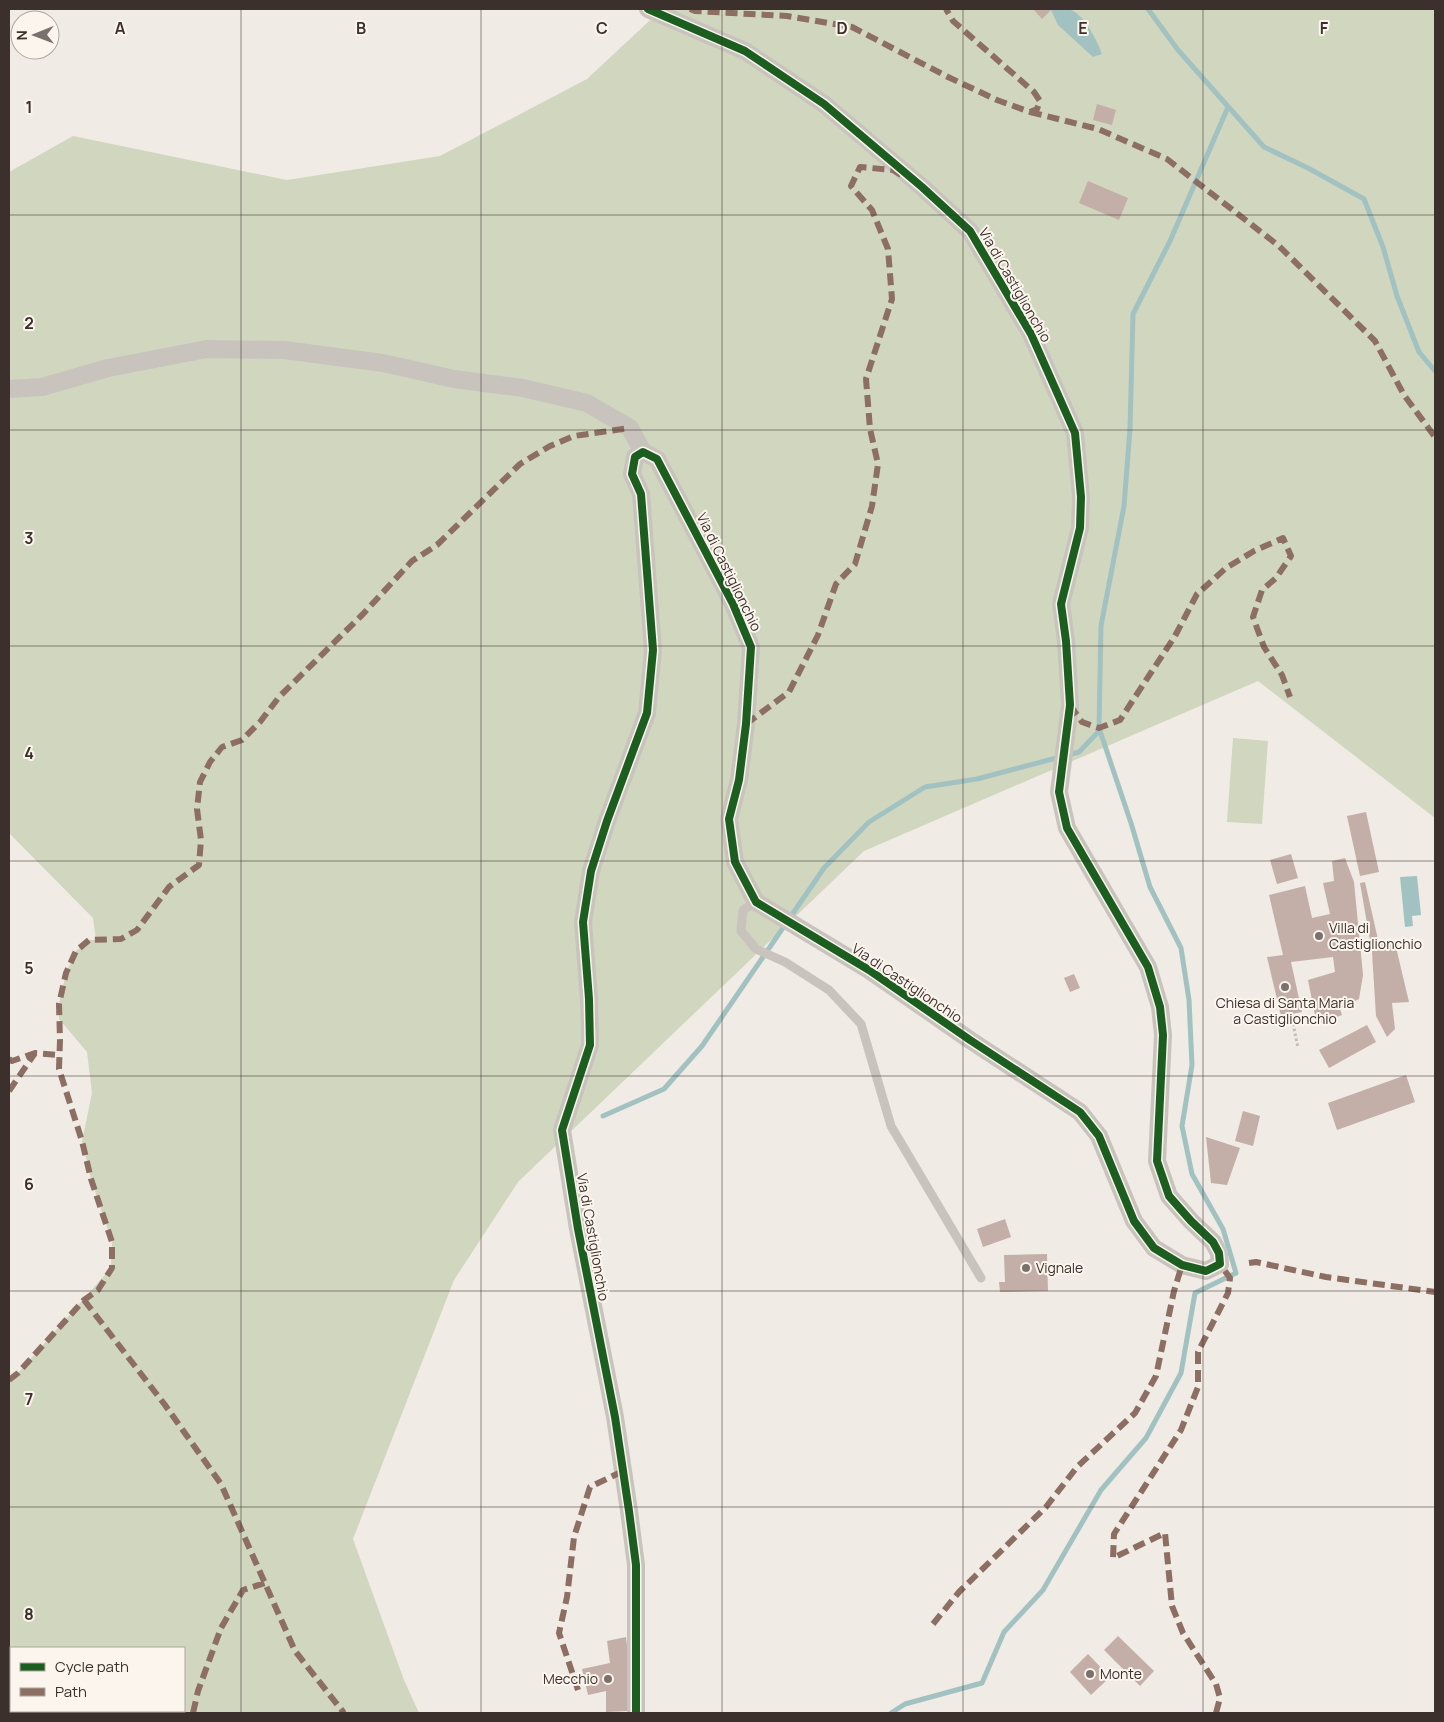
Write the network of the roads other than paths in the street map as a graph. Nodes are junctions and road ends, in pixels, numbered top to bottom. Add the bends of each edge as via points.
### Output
1 (648, 9) edge
2 (9, 389) edge
3 (643, 452) junction
4 (756, 902) junction
5 (981, 1278) dead end
6 (636, 1713) edge

1 - 4 street, Via di Castiglionchio via 745,51 824,104 892,161 970,231 1031,334 1075,433 1081,497 1080,528 1061,604 1070,705 1059,792 1067,828 1148,968 1160,1007 1163,1034 1158,1161 1169,1196 1214,1242 1220,1264 1206,1271 1182,1265 1154,1248 1134,1221 1099,1136 1080,1112 869,970
2 - 3 street via 42,386 108,368 207,349 284,350 384,363 587,403 630,428
3 - 4 street, Via di Castiglionchio via 657,459 676,493 733,604 751,647 745,733 730,819 735,862
3 - 6 street, Via di Castiglionchio via 635,457 632,474 641,494 653,650 647,713 591,871 583,922 590,1045 562,1130 615,1417 636,1565
4 - 5 lane via 743,910 741,931 756,950 785,962 829,990 861,1024 891,1126

